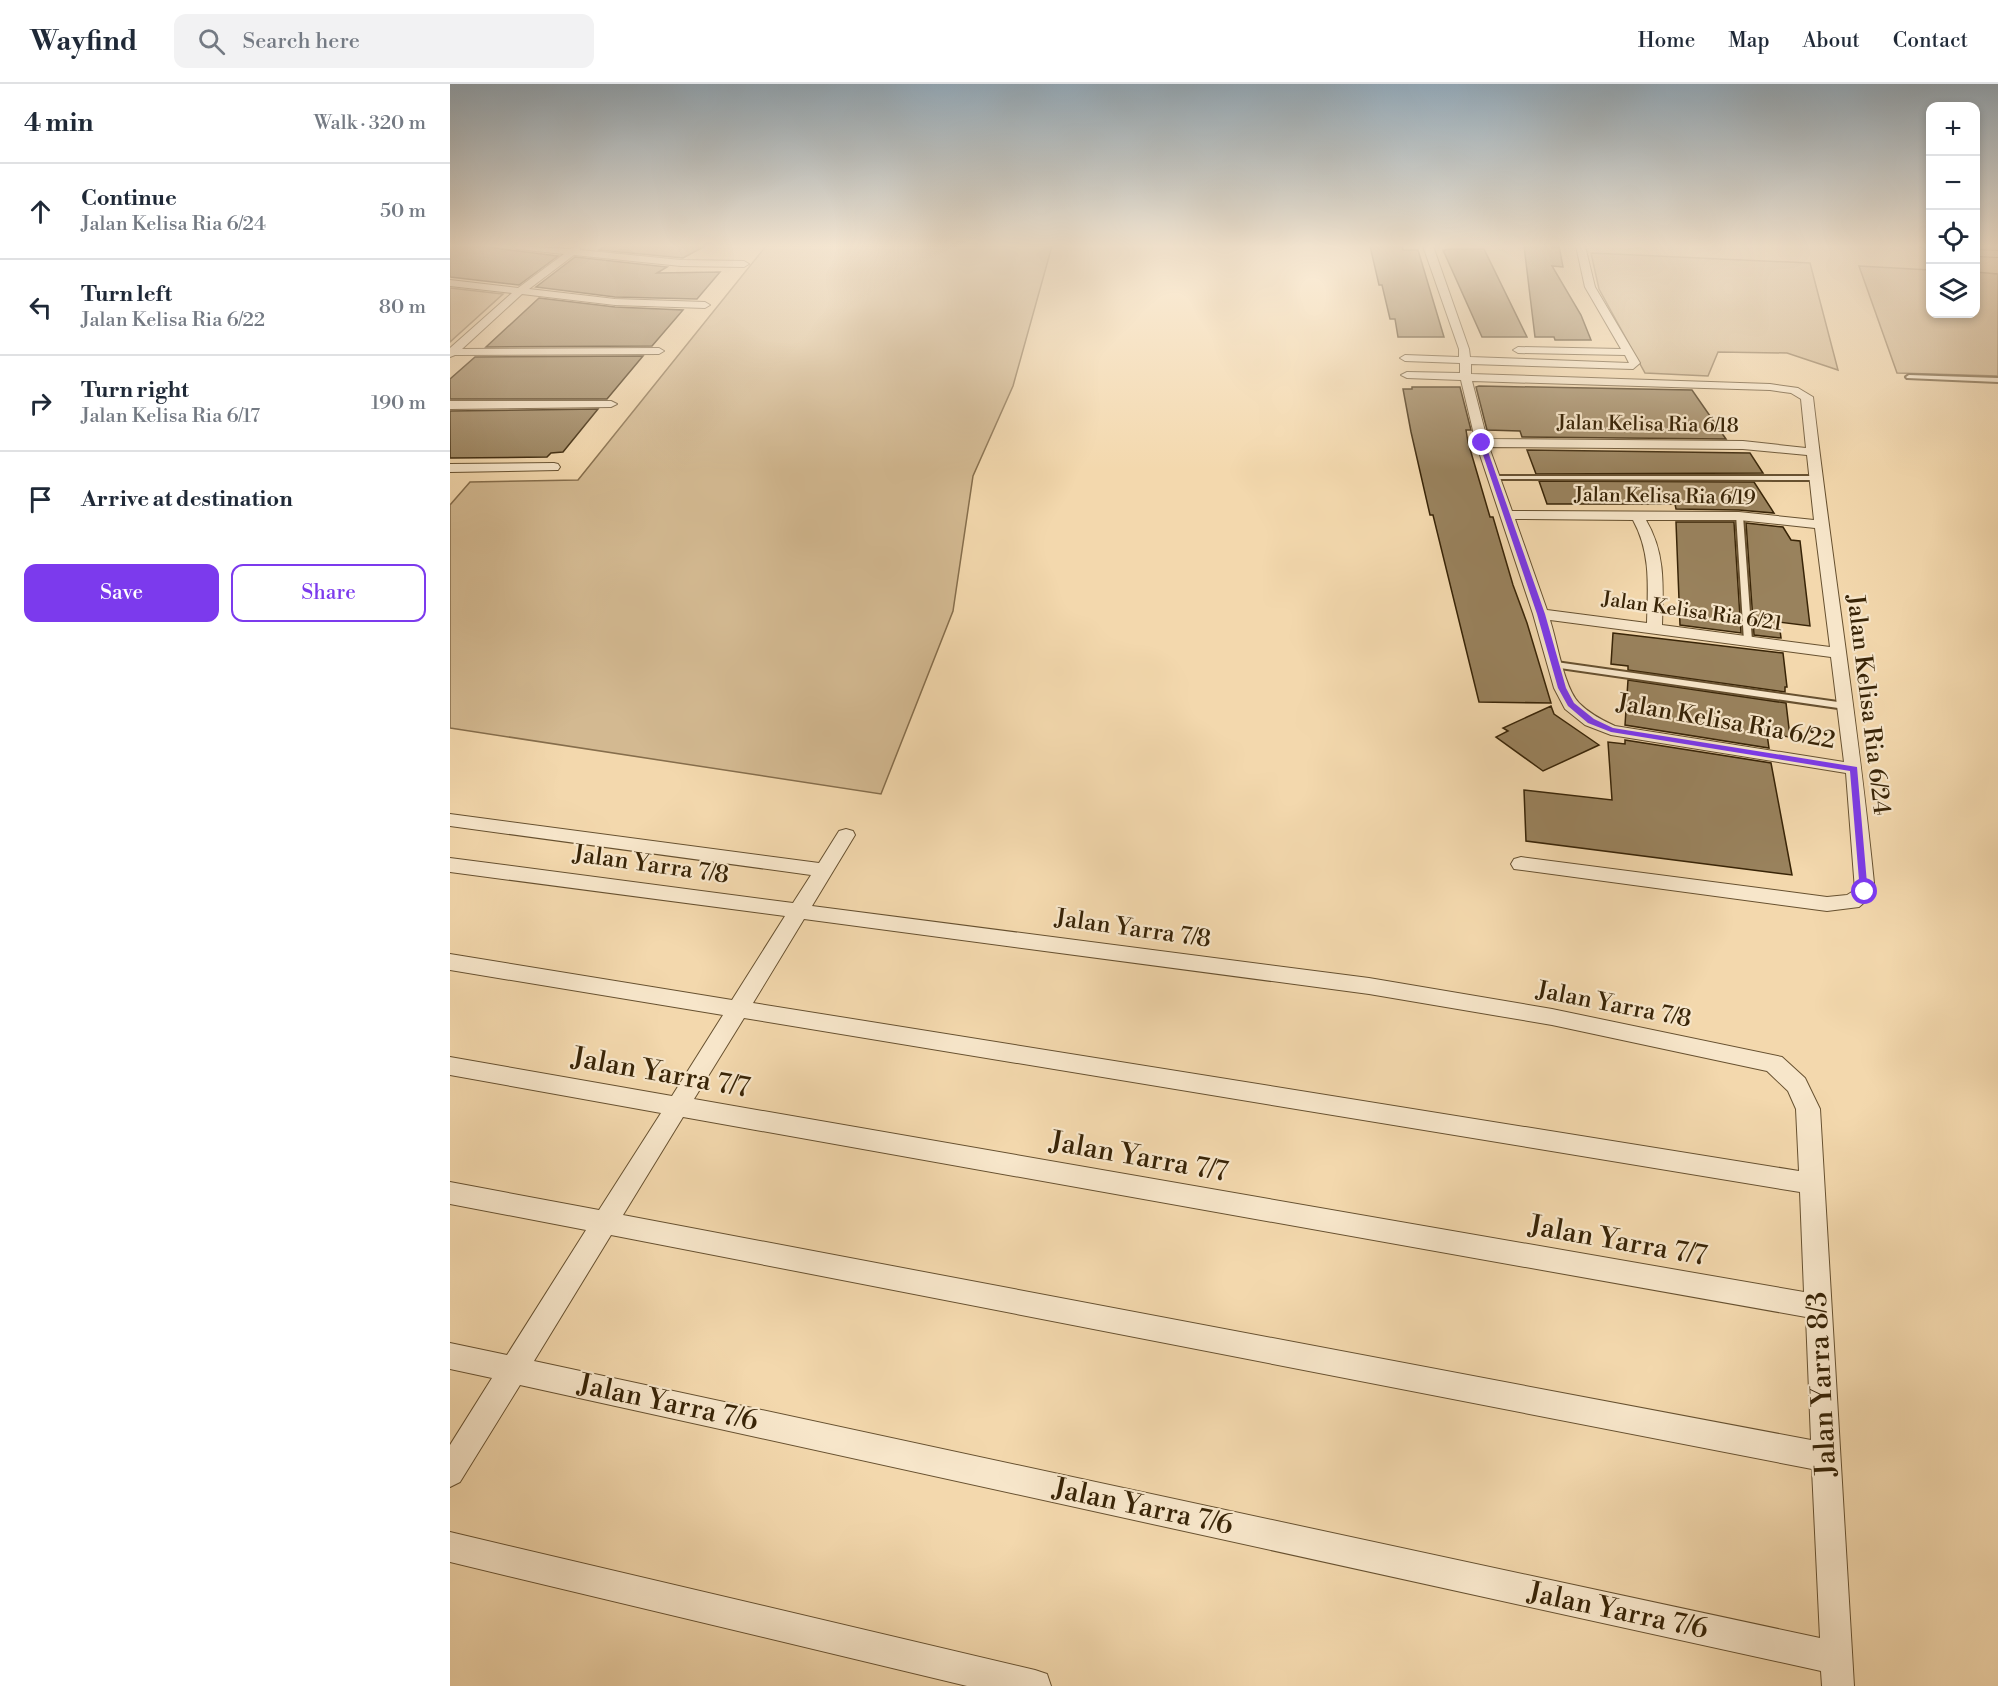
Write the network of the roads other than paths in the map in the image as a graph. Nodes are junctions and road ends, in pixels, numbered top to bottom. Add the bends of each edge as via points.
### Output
1 (487, 321) edge
2 (1453, 321) edge
3 (1609, 321) edge
4 (659, 351) dead end
5 (451, 353) edge
6 (1403, 353) dead end
7 (1464, 355) junction
8 (1407, 375) dead end
9 (1464, 377) junction
10 (1909, 377) dead end
11 (1998, 380) edge
12 (450, 405) edge
13 (611, 405) dead end
14 (1482, 443) junction
15 (1813, 452) junction
16 (554, 467) dead end
17 (450, 468) edge
18 (1494, 478) junction
19 (1816, 478) junction
20 (1507, 515) junction
21 (1637, 515) junction
22 (1739, 516) junction
23 (1821, 525) junction
24 (1541, 614) junction
25 (1653, 627) junction
26 (1748, 641) junction
27 (1838, 653) junction
28 (1556, 665) junction
29 (1845, 706) junction
30 (1854, 769) junction
31 (450, 820) edge
32 (846, 835) dead end
33 (450, 864) edge
34 (1521, 864) dead end
35 (825, 870) junction
36 (799, 911) junction
37 (450, 962) edge
38 (738, 1009) junction
39 (450, 1066) edge
40 (1797, 1085) joint
41 (678, 1106) junction
42 (1811, 1183) junction
43 (450, 1193) edge
44 (605, 1223) junction
45 (1818, 1307) junction
46 (450, 1356) edge
47 (514, 1370) junction
48 (1825, 1457) junction
49 (450, 1472) edge
50 (450, 1547) edge
51 (1837, 1672) edge
52 (1035, 1686) edge

1 - 5 street
2 - 7 street
3 - 7 street via 1635,363 1626,367
4 - 5 street
6 - 7 street
7 - 9 street
8 - 9 street
9 - 14 street
9 - 15 street, Jalan Kelisa Ria 6/24 via 1786,388 1808,397
10 - 11 lane
12 - 13 street
14 - 15 street, Jalan Kelisa Ria 6/18 via 1743,445
14 - 18 street
15 - 19 street, Jalan Kelisa Ria 6/24
16 - 17 street
18 - 19 lane
18 - 20 street
19 - 23 street, Jalan Kelisa Ria 6/24
20 - 21 street, Jalan Kelisa Ria 6/19
20 - 24 street
21 - 22 street, Jalan Kelisa Ria 6/19
21 - 25 street via 1650,534 1655,554
22 - 23 street, Jalan Kelisa Ria 6/19
22 - 26 lane
23 - 27 street, Jalan Kelisa Ria 6/24
24 - 25 street, Jalan Kelisa Ria 6/21
24 - 28 street
25 - 26 street, Jalan Kelisa Ria 6/21
26 - 27 street, Jalan Kelisa Ria 6/21
27 - 29 street, Jalan Kelisa Ria 6/24
28 - 29 lane
28 - 30 street, Jalan Kelisa Ria 6/22 via 1570,705 1611,730
29 - 30 street, Jalan Kelisa Ria 6/24
30 - 34 street, Jalan Kelisa Ria 6/24 via 1865,892 1852,902 1796,902
31 - 35 street
32 - 35 street
33 - 36 street, Jalan Yarra 7/8
35 - 36 street
36 - 38 street
36 - 40 street, Jalan Yarra 7/8 via 1369,986 1552,1017 1774,1063
37 - 38 street
38 - 41 street
38 - 42 street
39 - 41 street, Jalan Yarra 7/7
40 - 42 street, Jalan Yarra 8/3 via 1808,1109
41 - 44 street
41 - 45 street, Jalan Yarra 7/7
42 - 45 street, Jalan Yarra 8/3
43 - 44 street
44 - 47 street
44 - 48 street
45 - 48 street, Jalan Yarra 8/3
46 - 47 street, Jalan Yarra 7/6
47 - 49 street
47 - 51 street, Jalan Yarra 7/6
48 - 51 street, Jalan Yarra 8/3
50 - 52 street

